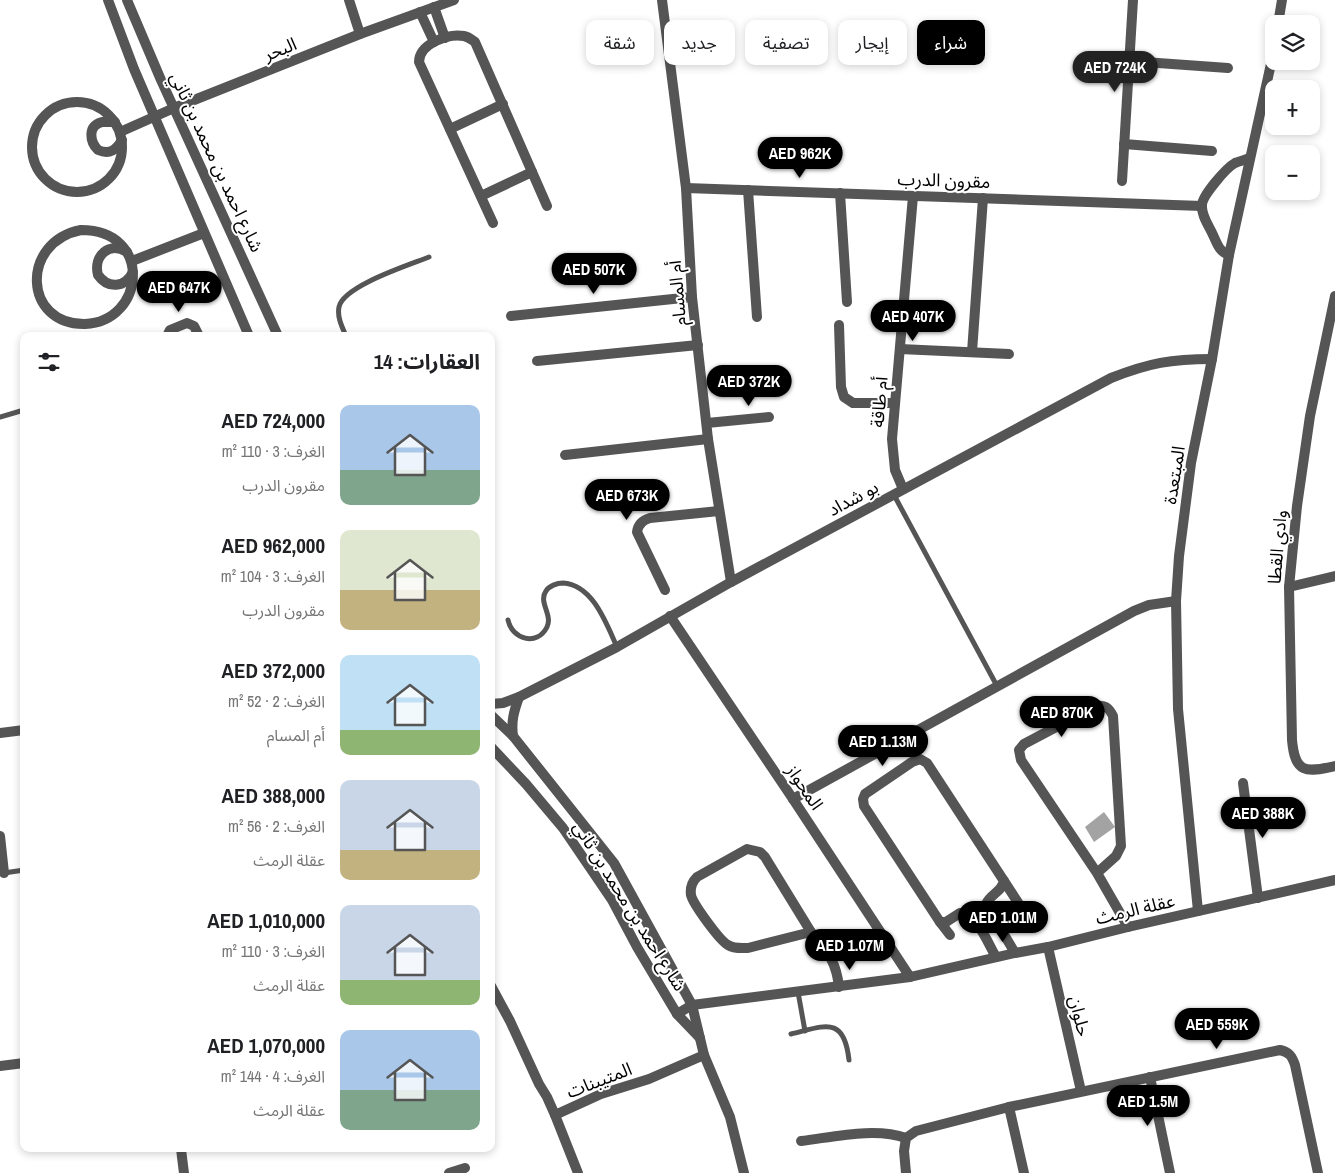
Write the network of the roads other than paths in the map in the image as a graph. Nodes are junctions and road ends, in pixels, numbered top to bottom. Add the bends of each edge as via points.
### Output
1 (108, 0) edge
2 (127, 0) edge
3 (349, 0) edge
4 (454, 0) edge
5 (662, 0) edge
6 (1133, 0) edge
7 (1282, 0) edge
8 (434, 7) junction
9 (420, 12) junction
10 (1280, 15) edge
11 (360, 34) junction
12 (445, 38) junction
13 (434, 42) junction
14 (1130, 61) junction
15 (1228, 68) dead end
16 (1270, 70) edge
17 (503, 104) junction
18 (174, 108) junction
19 (155, 117) junction
20 (115, 122) junction
21 (450, 129) junction
22 (121, 136) junction
23 (1124, 144) junction
24 (1212, 151) dead end
25 (1250, 158) junction
26 (532, 172) junction
27 (1122, 181) dead end
28 (686, 188) junction
29 (748, 190) junction
30 (840, 193) junction
31 (481, 196) junction
32 (913, 196) junction
33 (983, 198) junction
34 (547, 206) dead end
35 (1202, 206) junction
36 (493, 223) dead end
37 (204, 233) junction
38 (1229, 255) junction
39 (429, 257) dead end
40 (131, 262) junction
41 (1335, 296) edge
42 (692, 297) junction
43 (847, 302) dead end
44 (511, 316) dead end
45 (757, 317) dead end
46 (839, 325) dead end
47 (169, 332) edge
48 (197, 332) edge
49 (247, 332) edge
50 (276, 332) edge
51 (345, 332) edge
52 (698, 346) junction
53 (900, 349) junction
54 (972, 352) junction
55 (1009, 354) dead end
56 (1212, 359) junction
57 (537, 361) dead end
58 (895, 403) junction
59 (20, 411) edge
60 (0, 417) edge
61 (769, 418) dead end
62 (707, 423) junction
63 (708, 439) junction
64 (565, 455) dead end
65 (898, 492) junction
66 (719, 511) junction
67 (1335, 576) edge
68 (731, 582) junction
69 (1289, 588) junction
70 (665, 590) dead end
71 (1176, 602) junction
72 (670, 616) junction
73 (508, 620) dead end
74 (617, 647) junction
75 (997, 686) junction
76 (519, 697) junction
77 (495, 704) edge
78 (495, 719) edge
79 (20, 731) edge
80 (0, 734) edge
81 (513, 736) junction
82 (495, 751) edge
83 (1335, 766) edge
84 (1243, 783) dead end
85 (794, 799) junction
86 (0, 836) edge
87 (20, 871) edge
88 (2, 873) edge
89 (1097, 873) junction
90 (1335, 880) edge
91 (1004, 881) junction
92 (1258, 898) junction
93 (1198, 911) junction
94 (1030, 921) dead end
95 (940, 922) junction
96 (1128, 927) junction
97 (811, 932) junction
98 (950, 935) dead end
99 (1048, 947) junction
100 (1015, 953) junction
101 (996, 957) junction
102 (910, 977) junction
103 (839, 987) junction
104 (798, 992) junction
105 (495, 993) edge
106 (692, 1005) junction
107 (677, 1014) junction
108 (805, 1031) junction
109 (791, 1034) dead end
110 (700, 1039) junction
111 (704, 1055) junction
112 (849, 1060) dead end
113 (20, 1064) edge
114 (0, 1066) edge
115 (1150, 1077) junction
116 (1081, 1091) junction
117 (1009, 1107) junction
118 (554, 1115) junction
119 (906, 1138) junction
120 (801, 1140) dead end
121 (180, 1152) edge
122 (465, 1168) dead end
123 (184, 1173) edge
124 (449, 1173) edge
125 (578, 1173) edge
126 (744, 1173) edge
127 (906, 1173) edge
128 (1024, 1173) edge
129 (1170, 1173) edge
130 (1318, 1173) edge

1 - 19 street, شارع احمد بن محمد بن ثاني
2 - 18 street, شارع احمد بن محمد بن ثاني
3 - 11 street
4 - 8 street, البحر
5 - 28 street, أم المسام
6 - 14 street
7 - 10 street
8 - 9 street, البحر
8 - 12 street
9 - 11 street, البحر
9 - 13 street
11 - 18 street, البحر
12 - 13 street
12 - 17 street via 462,36 475,42
13 - 21 street via 421,51 419,62
14 - 15 street
14 - 23 street
16 - 25 street, المبتعدة
17 - 21 street
17 - 26 street
18 - 19 street, البحر
18 - 50 street, شارع احمد بن محمد بن ثاني
19 - 22 street, البحر
19 - 37 street, شارع احمد بن محمد بن ثاني
20 - 22 street
20 - 22 street via 96,125 92,141 98,150 109,152 114,150
20 - 22 street via 104,110 88,103 70,102 53,108 40,120 33,136 34,163 44,178 58,188 66,192 84,192 101,186 114,174 122,158
21 - 31 street
23 - 24 street
23 - 27 street
25 - 35 street via 1230,167 1207,193
25 - 38 street, المبتعدة
26 - 31 street
26 - 34 street
28 - 29 street, مقرون الدرب
28 - 42 street, أم المسام
29 - 30 street, مقرون الدرب
29 - 45 street
30 - 32 street, مقرون الدرب
30 - 43 street
31 - 36 street
32 - 33 street, مقرون الدرب
32 - 53 street, أم طاقة
33 - 35 street, مقرون الدرب
33 - 54 street
35 - 38 street via 1218,246
37 - 40 street
37 - 49 street, شارع احمد بن محمد بن ثاني
38 - 56 street, المبتعدة
39 - 51 lane via 358,286 345,295 338,312
40 - 40 street via 121,243 112,236 92,230 71,232 46,250 38,269 38,290 55,316 86,324 108,317 124,303 133,283
41 - 69 street, وادي القطا via 1310,416
42 - 44 street
42 - 52 street, أم المسام
46 - 58 street via 844,397 853,403
47 - 48 street via 187,324 194,326
52 - 57 street
52 - 62 street, أم المسام
53 - 54 street
53 - 58 street, أم طاقة
54 - 55 street
56 - 65 street, بو شداد via 1161,362 1111,378
56 - 71 street, المبتعدة via 1187,489
58 - 65 street, أم طاقة via 892,455
59 - 60 lane
61 - 62 street
62 - 63 street, أم المسام
63 - 64 street
63 - 66 street, أم المسام
65 - 68 street, بو شداد
65 - 75 lane
66 - 68 street, أم المسام
66 - 70 street via 650,518 638,527 637,532
67 - 69 street
68 - 72 street, بو شداد
69 - 83 street, وادي القطا via 1294,757 1300,767 1306,769
71 - 75 street via 1162,602 1134,611
71 - 93 street, المبتعدة via 1178,709
72 - 74 street, بو شداد
72 - 85 street, المحواز
73 - 74 lane via 520,637 540,635 549,618 544,593 558,584 572,585 586,592
74 - 76 street, بو شداد
75 - 85 street
76 - 77 street, بو شداد
76 - 81 street via 513,714
78 - 81 street, شارع احمد بن محمد بن ثاني
79 - 80 street
81 - 106 street, شارع احمد بن محمد بن ثاني via 614,863
82 - 107 street, شارع احمد بن محمد بن ثاني via 568,835 612,900
84 - 92 street
85 - 102 street, المحواز
86 - 88 street
87 - 88 lane
89 - 89 street via 1021,760 1019,750 1024,744 1103,705 1113,716 1121,846 1116,856
89 - 96 street
90 - 92 street, عقلة الرمث
91 - 94 street
91 - 95 street via 926,764 920,759 912,762 865,794 864,806
91 - 100 street via 1002,888 986,904
92 - 93 street, عقلة الرمث
93 - 96 street, عقلة الرمث
95 - 98 street
95 - 101 street via 960,913 968,915
96 - 99 street, عقلة الرمث
97 - 97 street via 760,852 747,849 739,852 692,882 693,901 728,945 748,948
97 - 103 street via 833,961
99 - 100 street, عقلة الرمث
99 - 116 street, حلوان
100 - 101 street, عقلة الرمث
101 - 102 street, عقلة الرمث
102 - 103 street, عقلة الرمث
103 - 104 street, عقلة الرمث
104 - 106 street, عقلة الرمث
104 - 108 lane
105 - 118 street, المتيبنات
106 - 107 street, عقلة الرمث
106 - 110 street, شارع احمد بن محمد بن ثاني
107 - 110 street, شارع احمد بن محمد بن ثاني
108 - 109 lane
108 - 112 lane via 831,1026 839,1030 846,1038
110 - 111 street, شارع احمد بن محمد بن ثاني
111 - 118 street, المتيبنات
111 - 126 street, شارع احمد بن محمد بن ثاني via 730,1117
113 - 114 street
115 - 116 street
115 - 129 street
115 - 130 street via 1280,1050 1287,1052 1293,1057
116 - 117 street
117 - 119 street via 928,1126
117 - 128 street
118 - 125 street
119 - 120 street via 877,1133
119 - 127 street
121 - 123 street
122 - 124 street

